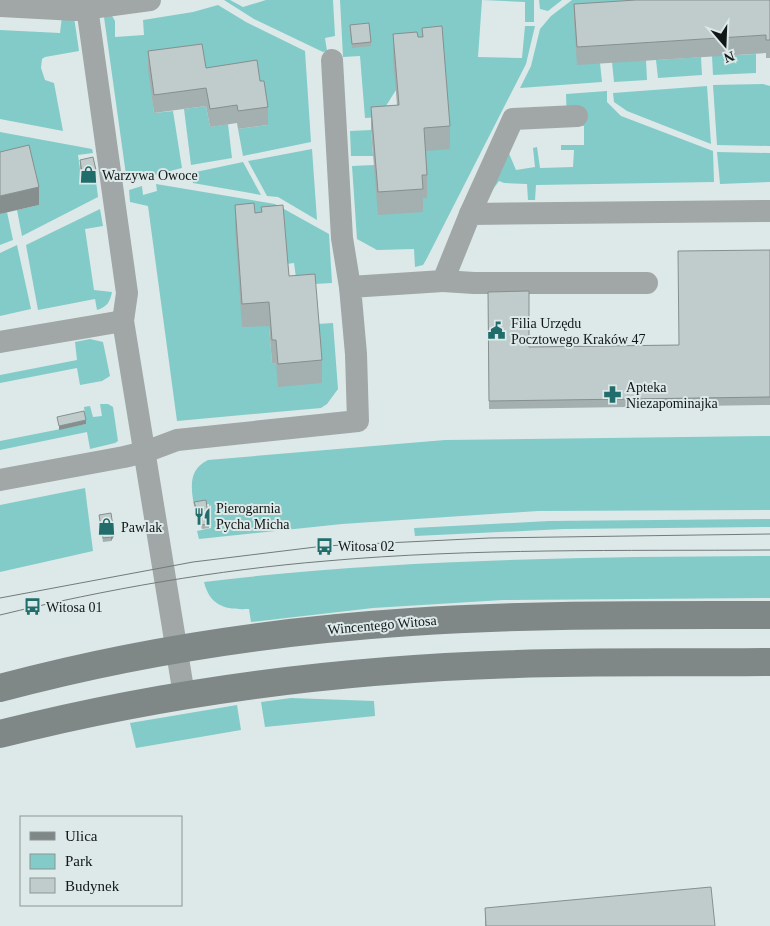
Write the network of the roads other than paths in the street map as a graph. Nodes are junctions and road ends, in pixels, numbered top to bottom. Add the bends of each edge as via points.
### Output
1 (150, 0) edge
2 (86, 5) edge
3 (0, 6) edge
4 (332, 60) dead end
5 (577, 116) dead end
6 (770, 211) edge
7 (470, 214) junction
8 (443, 281) junction
9 (646, 283) dead end
10 (350, 287) junction
11 (123, 321) junction
12 (0, 342) edge
13 (145, 452) junction
14 (0, 480) edge
15 (770, 615) edge
16 (176, 650) junction
17 (770, 662) edge
18 (0, 688) edge
19 (184, 695) junction
20 (0, 734) edge

1 - 2 street
2 - 3 street
2 - 11 street via 127,293
4 - 10 street via 342,238
5 - 7 street via 513,119
6 - 7 street
7 - 8 street
8 - 9 street
8 - 10 street
10 - 13 street via 358,421 177,440
11 - 12 street
11 - 13 street
13 - 14 street
13 - 16 street
15 - 16 main road, Wincentego Witosa via 534,617 410,622 260,637
16 - 18 main road, Wincentego Witosa
16 - 19 street
17 - 19 main road via 426,668
19 - 20 main road via 114,707

